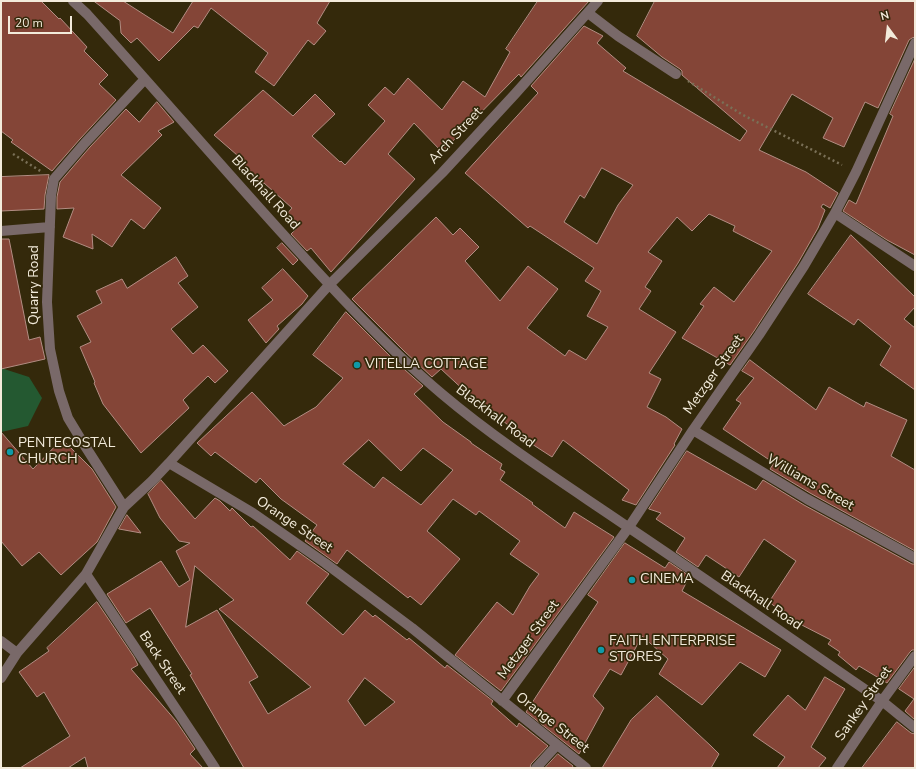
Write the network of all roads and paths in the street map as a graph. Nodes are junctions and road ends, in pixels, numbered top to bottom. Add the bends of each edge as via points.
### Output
1 (73, 1) edge
2 (598, 1) edge
3 (588, 12) junction
4 (915, 43) edge
5 (676, 74) joint
6 (145, 79) junction
7 (13, 154) dead end
8 (856, 172) junction
9 (54, 179) junction
10 (835, 213) junction
11 (50, 227) junction
12 (1, 230) edge
13 (915, 266) edge
14 (329, 285) junction
15 (693, 430) junction
16 (169, 463) junction
17 (124, 507) junction
18 (629, 527) junction
19 (915, 558) edge
20 (86, 574) junction
21 (1, 641) edge
22 (16, 653) junction
23 (915, 656) edge
24 (1, 678) edge
25 (502, 701) junction
26 (882, 701) junction
27 (915, 728) edge
28 (557, 744) junction
29 (214, 768) edge
30 (536, 768) edge
31 (586, 768) edge
32 (837, 768) edge

1 - 6 street, Blackhall Road
2 - 3 street, Arch Street
3 - 5 street via 618,36
3 - 14 street, Arch Street via 442,173
4 - 8 street, Metzger Street
5 - 8 path via 743,115
6 - 9 street
6 - 14 street, Blackhall Road
7 - 9 path
8 - 10 street, Metzger Street
9 - 11 street, Quarry Road
10 - 13 street
10 - 15 street, Metzger Street via 759,335
11 - 12 street
11 - 17 street, Quarry Road via 47,302 50,349 59,391 68,418
14 - 16 street
14 - 18 street, Blackhall Road via 452,403 537,466
15 - 18 street, Metzger Street
15 - 19 street, Williams Street
16 - 17 street
16 - 25 street, Orange Street via 254,514 325,563 412,628
17 - 20 street
18 - 25 street, Metzger Street
18 - 26 street, Blackhall Road
20 - 22 street
20 - 29 street, Back Street
21 - 22 street
22 - 24 street
23 - 26 street, Sankey Street
25 - 28 street, Orange Street
26 - 27 street, Blackhall Road
26 - 32 street, Sankey Street
28 - 30 street
28 - 31 street, Orange Street

